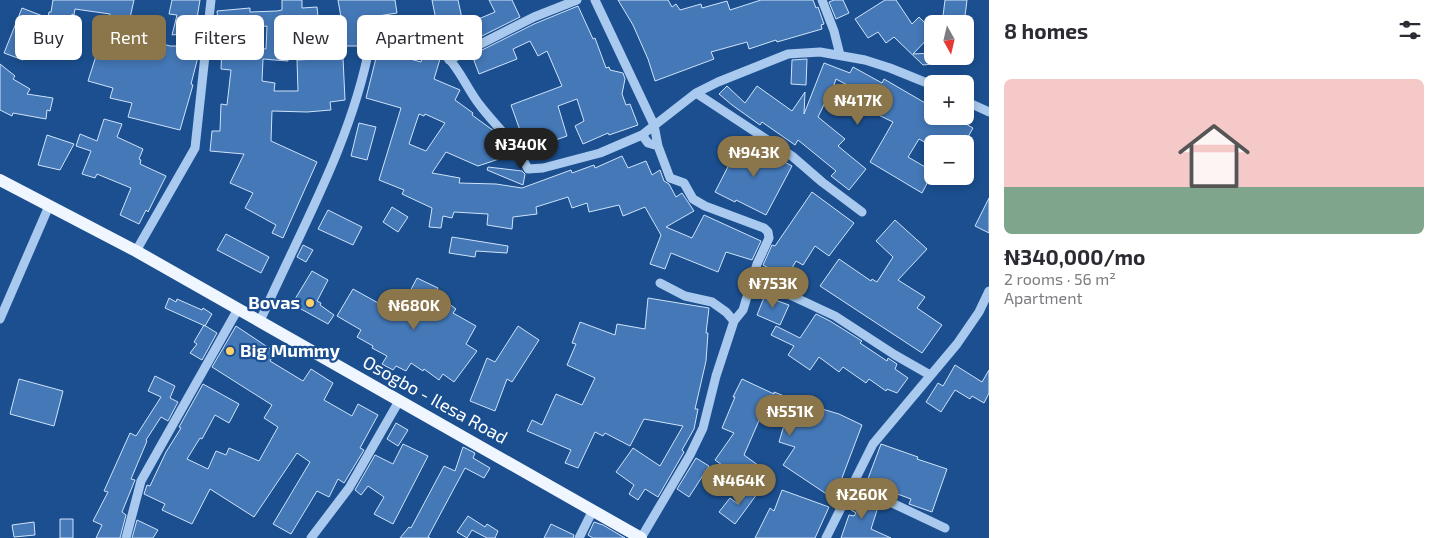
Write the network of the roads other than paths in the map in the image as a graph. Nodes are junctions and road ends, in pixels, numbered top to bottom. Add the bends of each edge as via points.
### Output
1 (211, 0) edge
2 (576, 0) edge
3 (595, 0) edge
4 (822, 0) edge
5 (482, 43) edge
6 (840, 55) junction
7 (367, 60) edge
8 (449, 60) edge
9 (924, 82) edge
10 (696, 93) junction
11 (974, 105) edge
12 (989, 112) edge
13 (654, 125) junction
14 (642, 135) junction
15 (658, 146) junction
16 (0, 180) edge
17 (49, 206) junction
18 (862, 212) dead end
19 (136, 251) junction
20 (755, 276) junction
21 (660, 282) dead end
22 (989, 291) edge
23 (238, 309) junction
24 (0, 319) edge
25 (260, 321) junction
26 (734, 321) junction
27 (930, 375) junction
28 (398, 401) junction
29 (854, 485) junction
30 (593, 510) junction
31 (945, 528) dead end
32 (126, 538) edge
33 (311, 538) edge
34 (579, 538) edge
35 (641, 538) edge
36 (826, 538) edge

1 - 19 street via 195,148
2 - 5 street
3 - 13 street
4 - 6 street
6 - 9 street via 865,60
6 - 10 street via 820,52 788,54
7 - 25 street via 336,157
8 - 14 street via 479,105 521,152 528,168 543,168 600,153
10 - 13 street
10 - 18 street via 792,156
11 - 12 street
13 - 14 street
13 - 15 street
14 - 15 street via 648,143
15 - 20 street via 670,178 684,183 694,199 768,232 769,238
16 - 17 main road, Osogbo - Ilesa Road
17 - 19 main road, Osogbo - Ilesa Road
17 - 24 street
19 - 23 main road, Osogbo - Ilesa Road
20 - 26 street via 743,310
20 - 27 street via 835,316
21 - 26 street via 685,296 712,302
22 - 27 street via 957,344
23 - 25 main road, Osogbo - Ilesa Road
23 - 32 street via 142,481
25 - 28 main road, Osogbo - Ilesa Road
26 - 35 street via 703,428
27 - 29 street via 873,444
28 - 30 main road, Osogbo - Ilesa Road
28 - 33 street via 349,488
29 - 31 street
29 - 36 street
30 - 34 street
30 - 35 main road, Osogbo - Ilesa Road

